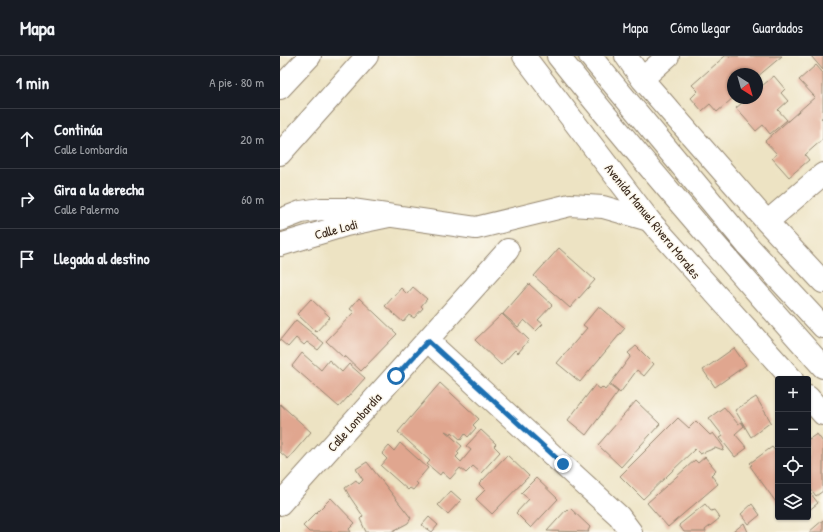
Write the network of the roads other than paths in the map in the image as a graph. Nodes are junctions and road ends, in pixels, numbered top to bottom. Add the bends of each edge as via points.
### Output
1 (299, 56) edge
2 (310, 56) edge
3 (367, 56) edge
4 (524, 56) edge
5 (558, 56) edge
6 (590, 56) edge
7 (626, 56) edge
8 (668, 56) edge
9 (642, 79) junction
10 (282, 86) edge
11 (280, 154) edge
12 (823, 174) edge
13 (393, 216) junction
14 (280, 220) edge
15 (649, 220) junction
16 (767, 222) junction
17 (280, 245) edge
18 (508, 250) dead end
19 (823, 282) edge
20 (823, 327) edge
21 (428, 341) junction
22 (823, 367) edge
23 (789, 376) edge
24 (811, 400) edge
25 (823, 414) edge
26 (280, 504) edge
27 (625, 529) edge

1 - 10 main road
2 - 10 main road
3 - 11 main road
4 - 15 main road, Avenida Manuel Rivera Morales
5 - 22 main road via 729,261
6 - 20 main road via 748,246
7 - 9 main road
8 - 9 main road
9 - 16 main road
12 - 16 main road
13 - 14 main road via 345,209 321,209 301,212
13 - 15 main road via 476,228 570,205 602,207
13 - 17 main road, Calle Lodi via 346,225
15 - 23 main road, Avenida Manuel Rivera Morales
16 - 19 main road
18 - 21 main road, Calle Lombardía
21 - 26 main road, Calle Lombardía
21 - 27 main road
24 - 25 main road

